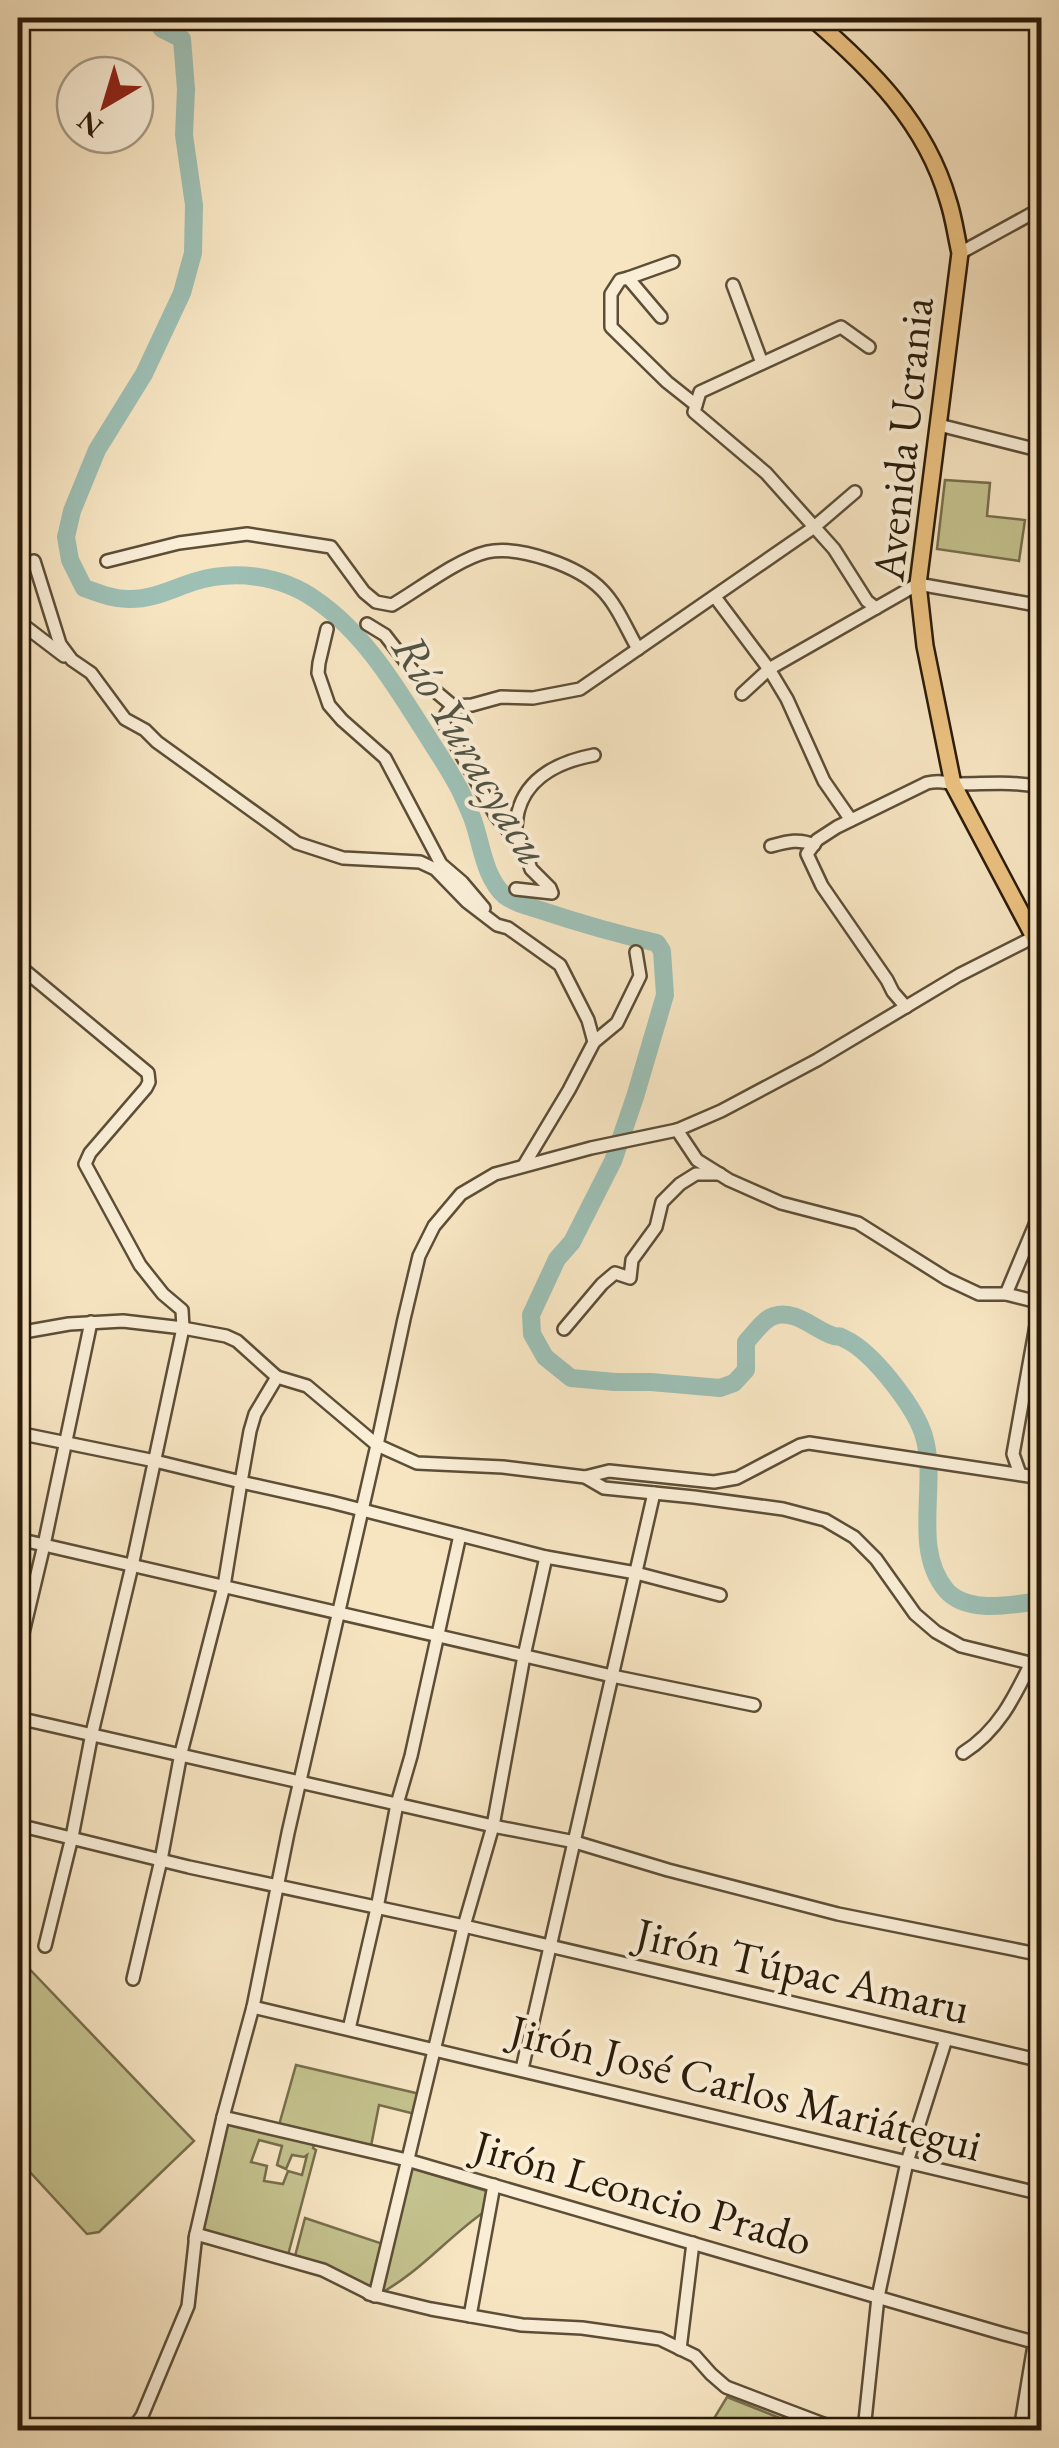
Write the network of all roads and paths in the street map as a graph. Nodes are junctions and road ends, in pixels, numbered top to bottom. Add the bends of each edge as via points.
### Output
1 (812, 18) edge
2 (1038, 209) edge
3 (1042, 241) edge
4 (960, 253) junction
5 (674, 262) dead end
6 (628, 278) junction
7 (733, 285) dead end
8 (661, 317) dead end
9 (869, 347) dead end
10 (762, 363) junction
11 (695, 408) junction
12 (939, 426) junction
13 (1042, 451) edge
14 (856, 492) dead end
15 (813, 528) junction
16 (107, 560) dead end
17 (34, 561) dead end
18 (918, 584) junction
19 (715, 597) junction
20 (1042, 606) edge
21 (876, 608) junction
22 (18, 621) edge
23 (366, 624) dead end
24 (327, 630) dead end
25 (638, 649) junction
26 (72, 660) junction
27 (770, 669) junction
28 (742, 694) dead end
29 (453, 706) junction
30 (594, 755) dead end
31 (953, 784) junction
32 (1042, 788) edge
33 (851, 820) junction
34 (514, 836) junction
35 (814, 845) junction
36 (771, 846) dead end
37 (516, 889) dead end
38 (486, 916) junction
39 (1034, 936) junction
40 (636, 952) dead end
41 (1042, 955) edge
42 (18, 964) edge
43 (906, 1007) junction
44 (594, 1042) junction
45 (677, 1130) junction
46 (524, 1165) junction
47 (720, 1174) junction
48 (1042, 1208) edge
49 (1006, 1294) junction
50 (1040, 1303) edge
51 (91, 1322) junction
52 (182, 1328) junction
53 (564, 1329) dead end
54 (18, 1334) edge
55 (276, 1377) junction
56 (18, 1433) edge
57 (65, 1443) junction
58 (377, 1445) junction
59 (154, 1461) junction
60 (1020, 1474) junction
61 (585, 1477) junction
62 (1042, 1478) edge
63 (241, 1482) junction
64 (654, 1493) junction
65 (362, 1510) junction
66 (460, 1535) junction
67 (18, 1539) edge
68 (44, 1546) junction
69 (546, 1557) junction
70 (132, 1566) junction
71 (636, 1573) junction
72 (224, 1586) junction
73 (720, 1595) dead end
74 (339, 1613) junction
75 (438, 1635) junction
76 (18, 1654) edge
77 (524, 1656) junction
78 (1036, 1664) edge
79 (612, 1676) junction
80 (754, 1705) dead end
81 (18, 1718) edge
82 (92, 1733) junction
83 (963, 1753) dead end
84 (180, 1754) junction
85 (299, 1783) junction
86 (398, 1804) junction
87 (18, 1825) edge
88 (493, 1826) junction
89 (72, 1837) junction
90 (575, 1842) junction
91 (161, 1860) junction
92 (278, 1886) junction
93 (377, 1908) junction
94 (464, 1926) junction
95 (45, 1946) dead end
96 (549, 1948) junction
97 (1042, 1955) edge
98 (133, 1979) dead end
99 (254, 2007) junction
100 (349, 2028) junction
101 (946, 2040) junction
102 (434, 2048) junction
103 (1042, 2061) edge
104 (522, 2069) junction
105 (223, 2117) junction
106 (407, 2160) junction
107 (908, 2162) junction
108 (494, 2185) junction
109 (1042, 2194) edge
110 (196, 2234) junction
111 (693, 2243) junction
112 (374, 2296) junction
113 (878, 2297) junction
114 (470, 2316) junction
115 (1042, 2317) edge
116 (1038, 2340) edge
117 (680, 2350) junction
118 (132, 2430) edge
119 (839, 2430) edge
120 (1020, 2430) edge

1 - 4 main road, Avenida Ucrania via 876,77 916,129 949,201
2 - 3 street
2 - 4 street
4 - 12 main road, Avenida Ucrania
5 - 6 street
6 - 8 street
6 - 11 street via 611,294 611,327
7 - 10 street
9 - 10 street via 840,327
10 - 11 street via 700,392
11 - 15 street
12 - 13 street
12 - 18 main road, Avenida Ucrania
14 - 15 street
15 - 19 street
15 - 21 street
16 - 25 street via 247,534 330,547 364,592 392,605 484,553 508,551 585,577 602,590
17 - 26 street via 60,644
18 - 20 street
18 - 21 street
18 - 31 main road, Avenida Ucrania
19 - 25 street
19 - 27 street
21 - 27 street
22 - 26 street
23 - 29 street via 386,635 416,675
24 - 38 street via 318,674 329,705 385,758 441,864
25 - 29 street via 580,689
26 - 38 street via 92,673 126,719 298,843 343,858 420,862
27 - 28 street
27 - 33 street via 824,781
29 - 34 street via 443,722 490,807
30 - 34 street via 537,779
31 - 32 street
31 - 33 street via 927,783
31 - 39 main road, Avenida Ucrania
33 - 35 street
34 - 37 street via 552,894
35 - 36 street via 792,840
35 - 43 street via 808,854 822,886
38 - 44 street via 560,965
39 - 41 main road, Avenida Ucrania
39 - 43 street
40 - 44 street via 640,976 617,1023
42 - 52 street via 148,1073 146,1088 85,1164 140,1265 182,1310
43 - 45 street
44 - 46 street
45 - 46 street
45 - 47 street via 698,1160
46 - 58 street via 461,1194 434,1226 419,1256
47 - 49 street via 781,1203 858,1223 979,1294
47 - 53 street via 696,1174 680,1184 662,1202 656,1226 632,1260 630,1278 615,1273
48 - 49 street
49 - 50 street
50 - 60 street via 1014,1454
51 - 52 street
51 - 54 street
51 - 57 street
52 - 55 street via 237,1341
52 - 59 street
55 - 58 street via 307,1386
55 - 63 street via 250,1431
56 - 57 street
57 - 59 street
57 - 68 street
58 - 61 street via 417,1463
58 - 65 street
59 - 63 street
59 - 70 street
60 - 61 street via 809,1443 757,1470 714,1482 609,1471
60 - 62 street
61 - 64 street via 604,1488
63 - 65 street
63 - 72 street
64 - 71 street
64 - 78 street via 825,1520 876,1560 936,1632 961,1646
65 - 66 street
65 - 74 street
66 - 69 street
66 - 75 street
67 - 68 street
68 - 70 street
68 - 76 street
69 - 71 street
69 - 77 street
70 - 72 street
70 - 82 street
71 - 73 street
71 - 79 street
72 - 74 street
72 - 84 street
74 - 75 street
74 - 85 street
75 - 77 street
75 - 86 street
77 - 79 street
77 - 88 street
78 - 83 street via 998,1722
79 - 80 street
79 - 90 street
81 - 82 street
82 - 84 street
82 - 89 street
84 - 85 street
84 - 91 street
85 - 86 street
85 - 92 street
86 - 88 street
86 - 93 street
87 - 89 street, Jirón Túpac Amaru
88 - 90 street
88 - 94 street
89 - 91 street, Jirón Túpac Amaru
89 - 95 street
90 - 96 street
90 - 97 street via 778,1900
91 - 92 street, Jirón Túpac Amaru
91 - 98 street
92 - 93 street, Jirón Túpac Amaru
92 - 99 street
93 - 94 street, Jirón Túpac Amaru
93 - 100 street
94 - 96 street, Jirón Túpac Amaru
94 - 102 street
96 - 101 street, Jirón Túpac Amaru
96 - 104 street
99 - 100 street, Jirón José Carlos Mariátegui
99 - 105 street
100 - 102 street, Jirón José Carlos Mariátegui
101 - 103 street, Jirón Túpac Amaru
101 - 107 street
102 - 104 street, Jirón José Carlos Mariátegui
102 - 106 street
104 - 107 street, Jirón José Carlos Mariátegui
105 - 106 street, Jirón Leoncio Prado
105 - 110 street
106 - 108 street, Jirón Leoncio Prado
106 - 112 street
107 - 109 street, Jirón José Carlos Mariátegui
107 - 113 street
108 - 111 street, Jirón Leoncio Prado
108 - 114 street
110 - 112 street via 324,2270
110 - 118 street via 188,2306
111 - 113 street, Jirón Leoncio Prado
111 - 117 street
112 - 114 street
113 - 113 street via 868,2391 864,2430
113 - 116 street, Jirón Leoncio Prado
114 - 117 street via 660,2339
115 - 116 street
116 - 120 street
117 - 119 street via 726,2386

